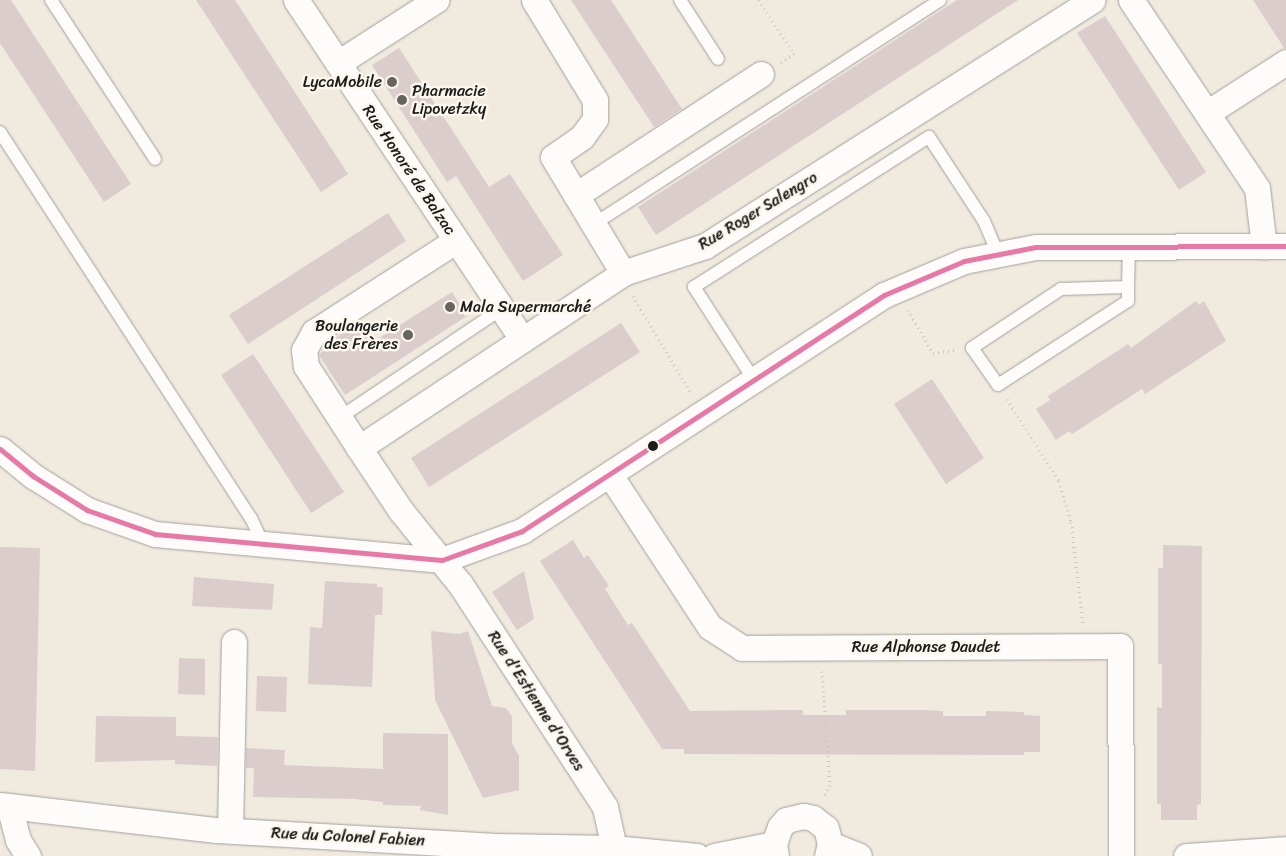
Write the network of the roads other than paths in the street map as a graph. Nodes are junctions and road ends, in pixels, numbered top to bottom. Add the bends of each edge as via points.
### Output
1 (51, 0) edge
2 (296, 0) edge
3 (436, 0) edge
4 (534, 0) edge
5 (680, 0) edge
6 (940, 0) edge
7 (1093, 0) edge
8 (1131, 0) edge
9 (718, 59) dead end
10 (1286, 62) edge
11 (338, 63) junction
12 (761, 74) road end
13 (1207, 113) junction
14 (0, 132) edge
15 (155, 159) dead end
16 (576, 195) junction
17 (594, 224) junction
18 (456, 241) junction
19 (1129, 246) junction
20 (1275, 246) edge
21 (998, 254) junction
22 (623, 273) junction
23 (1128, 287) junction
24 (501, 309) junction
25 (522, 340) junction
26 (754, 380) junction
27 (339, 418) junction
28 (0, 448) edge
29 (359, 448) junction
30 (610, 475) junction
31 (263, 544) junction
32 (442, 560) junction
33 (234, 642) dead end
34 (5, 806) edge
35 (230, 830) junction
36 (614, 848) junction
37 (1286, 849) edge
38 (775, 850) edge
39 (829, 850) edge
40 (492, 851) edge
41 (28, 856) edge
42 (696, 856) edge
43 (714, 856) edge
44 (859, 856) edge
45 (1121, 856) edge
46 (1186, 856) edge

1 - 15 lane
2 - 11 street, Rue Honoré de Balzac
3 - 11 street
4 - 16 street via 595,100 595,119 582,137 553,157
5 - 9 lane
6 - 17 lane
7 - 22 street, Rue Roger Salengro via 705,246
8 - 13 street
10 - 13 street
11 - 18 street, Rue Honoré de Balzac
12 - 16 street
13 - 20 street via 1257,188
14 - 31 lane via 245,510
16 - 17 street
17 - 22 street
18 - 24 street, Rue Honoré de Balzac
18 - 27 street via 314,332 304,350 306,366
19 - 20 street
19 - 21 street via 1036,247
19 - 23 lane
21 - 26 street via 964,261 897,290
21 - 26 lane via 984,221 929,137 694,287
22 - 25 street, Rue Roger Salengro
23 - 23 lane via 1128,301 998,385 972,348 1061,290
24 - 25 street, Rue Honoré de Balzac
24 - 27 lane
25 - 29 street, Rue Roger Salengro
26 - 30 street
27 - 29 street
28 - 31 street via 33,476 95,513 155,534
29 - 32 street via 402,511
30 - 32 street via 522,531
30 - 45 street, Rue Alphonse Daudet via 710,627 742,648 1120,646
31 - 32 street
32 - 36 street, Rue d'Estienne d'Orves via 605,807
33 - 35 street
34 - 35 street, Rue du Colonel Fabien
34 - 41 street
35 - 40 street, Rue du Colonel Fabien
36 - 40 street, Rue du Colonel Fabien
36 - 42 street, Rue du Colonel Fabien
37 - 46 street
38 - 39 street via 775,835 786,820 804,816 813,818 826,828
38 - 43 street
39 - 44 street

